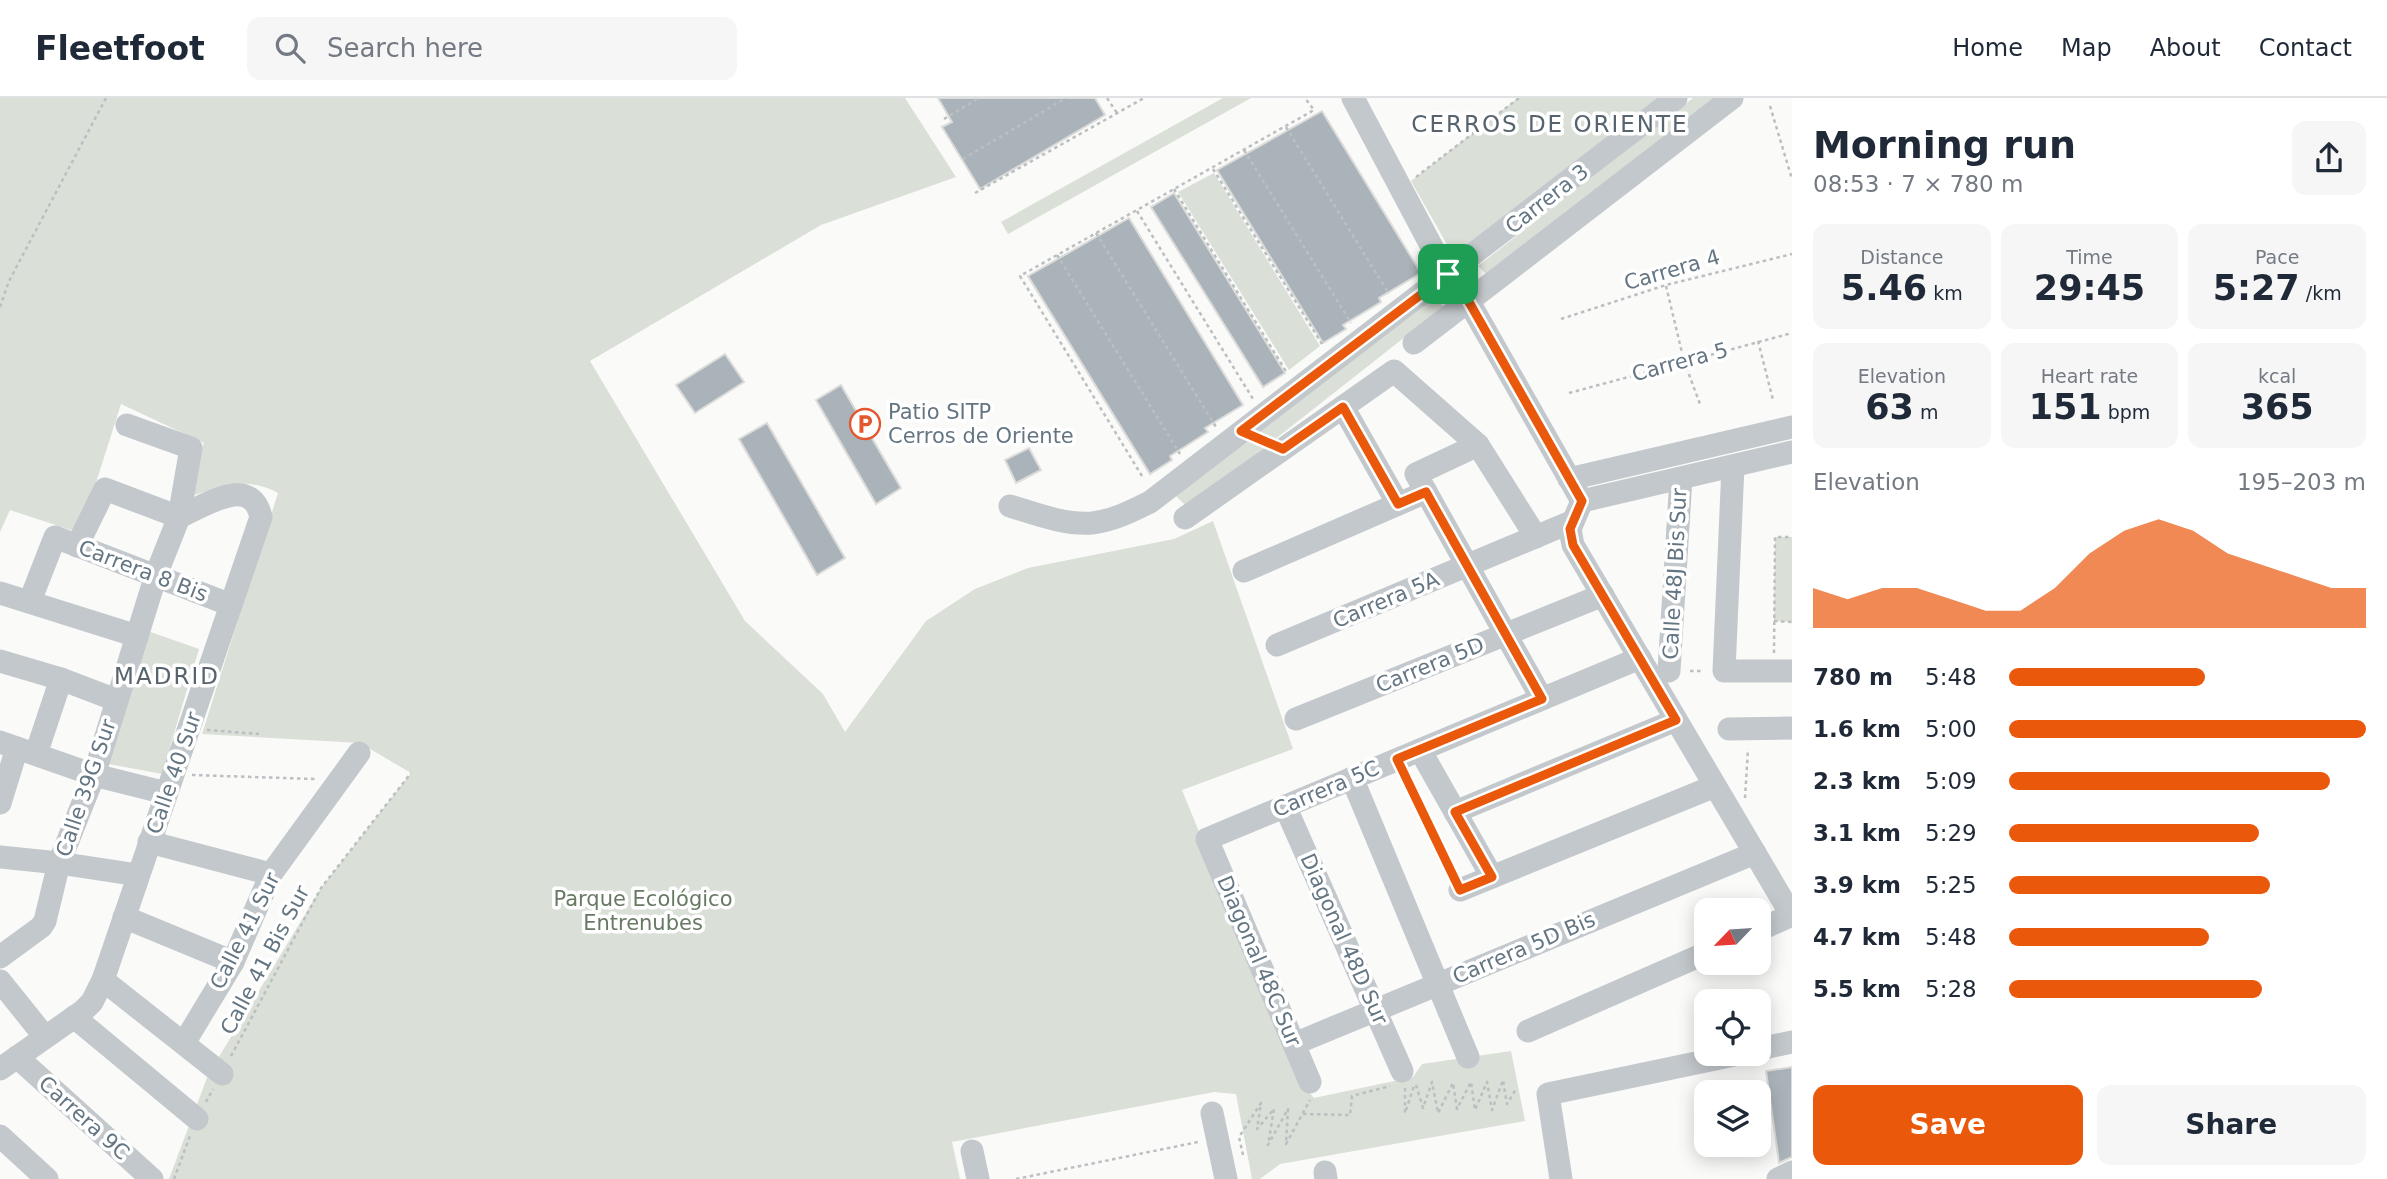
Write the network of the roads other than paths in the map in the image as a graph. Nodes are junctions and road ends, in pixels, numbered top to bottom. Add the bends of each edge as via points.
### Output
1 (1676, 98) edge
2 (1732, 98) edge
3 (1361, 101) edge
4 (1448, 274) junction
5 (1469, 302) junction
6 (1414, 343) dead end
7 (1343, 407) junction
8 (127, 425) dead end
9 (1792, 427) edge
10 (1241, 431) junction
11 (1478, 445) junction
12 (1283, 449) junction
13 (1792, 452) edge
14 (1733, 466) junction
15 (1681, 478) junction
16 (1569, 479) junction
17 (1421, 483) junction
18 (1582, 501) junction
19 (1398, 504) junction
20 (1010, 506) dead end
21 (179, 517) junction
22 (1185, 517) dead end
23 (1572, 522) junction
24 (1536, 537) junction
25 (78, 546) junction
26 (1467, 566) junction
27 (1244, 571) dead end
28 (156, 575) junction
29 (0, 593) edge
30 (1603, 595) junction
31 (30, 601) junction
32 (231, 605) junction
33 (1506, 635) junction
34 (137, 636) junction
35 (1278, 645) dead end
36 (1640, 658) junction
37 (0, 661) edge
38 (1669, 671) road end
39 (1783, 671) edge
40 (61, 679) junction
41 (1542, 699) junction
42 (116, 701) junction
43 (1296, 719) dead end
44 (1676, 720) junction
45 (1792, 728) edge
46 (1739, 729) road end
47 (18, 748) edge
48 (1420, 750) junction
49 (359, 753) dead end
50 (94, 775) junction
51 (1352, 778) junction
52 (169, 783) junction
53 (1715, 786) junction
54 (0, 803) edge
55 (1285, 806) junction
56 (1455, 812) junction
57 (1207, 839) joint
58 (149, 842) junction
59 (1749, 843) junction
60 (0, 857) edge
61 (59, 863) junction
62 (271, 874) junction
63 (138, 875) junction
64 (1492, 877) junction
65 (1460, 890) road end
66 (1792, 915) edge
67 (124, 917) junction
68 (1771, 925) edge
69 (0, 957) edge
70 (1694, 958) edge
71 (233, 962) junction
72 (103, 979) junction
73 (0, 981) edge
74 (1437, 985) junction
75 (1375, 1010) junction
76 (74, 1017) junction
77 (1528, 1031) dead end
78 (45, 1037) junction
79 (1792, 1042) edge
80 (184, 1043) junction
81 (1294, 1044) junction
82 (1771, 1046) edge
83 (1468, 1057) dead end
84 (9, 1063) edge
85 (1694, 1063) edge
86 (222, 1074) road end
87 (1400, 1080) road end
88 (1310, 1082) road end
89 (1212, 1114) dead end
90 (197, 1119) road end
91 (0, 1136) edge
92 (971, 1151) dead end
93 (1792, 1172) edge
94 (47, 1179) edge
95 (152, 1179) edge
96 (978, 1179) edge
97 (1226, 1179) edge
98 (1561, 1179) edge
99 (1778, 1179) edge

1 - 4 street, Carrera 3
2 - 5 street, Carrera 3
3 - 4 street via 1401,189
4 - 5 street
4 - 10 street, Carrera 3
5 - 6 street, Carrera 3
5 - 16 street
7 - 11 street via 1394,371
7 - 12 street
7 - 19 street
8 - 21 street, Calle 39G Sur via 191,448
9 - 16 street
10 - 12 street
10 - 20 street, Carrera 3 via 1153,499 1125,514 1092,523 1056,520
11 - 17 street
11 - 24 street
12 - 22 street
13 - 14 street
14 - 15 street
14 - 39 street via 1724,671
15 - 18 street
15 - 38 street, Calle 48J Bis Sur
16 - 18 street
17 - 19 street
17 - 26 street
18 - 23 street
19 - 27 street
21 - 25 street via 105,489
21 - 28 street, Calle 39G Sur
21 - 32 street, Calle 40 Sur via 237,492 256,503 261,517
23 - 24 street, Carrera 5A
23 - 30 street via 1573,545
24 - 26 street, Carrera 5A
25 - 28 street, Carrera 8 Bis
25 - 31 street, Carrera 8 Bis via 55,537
26 - 33 street
26 - 35 street, Carrera 5A
28 - 32 street, Carrera 8 Bis
28 - 34 street, Calle 39G Sur
29 - 31 street
30 - 33 street, Carrera 5D
30 - 36 street
31 - 34 street
32 - 52 street, Calle 40 Sur
33 - 41 street
33 - 43 street, Carrera 5D
34 - 42 street, Calle 39G Sur
36 - 41 street, Carrera 5C
36 - 44 street
37 - 40 street
40 - 42 street
40 - 47 street
41 - 48 street, Carrera 5C
42 - 50 street, Calle 39G Sur
44 - 53 street
44 - 56 street
45 - 46 street
47 - 50 street
47 - 54 street
48 - 51 street, Carrera 5C
48 - 56 street
49 - 62 street, Calle 41 Sur
50 - 52 street
50 - 61 street, Calle 39G Sur
51 - 55 street, Carrera 5C
51 - 74 street
52 - 58 street, Calle 40 Sur
53 - 59 street
53 - 64 street
55 - 57 street, Carrera 5C
55 - 75 street, Diagonal 48D Sur
56 - 64 street
57 - 81 street, Diagonal 48C Sur
58 - 62 street
58 - 63 street, Calle 40 Sur
59 - 66 street
59 - 74 street, Carrera 5D Bis
60 - 61 street
61 - 63 street
61 - 69 street, Calle 39G Sur via 45,921
62 - 71 street, Calle 41 Sur
63 - 67 street, Calle 40 Sur
64 - 65 street
66 - 68 street
67 - 71 street
67 - 72 street, Calle 40 Sur
70 - 77 street
71 - 80 street, Calle 41 Sur
72 - 76 street, Calle 40 Sur via 92,1002
72 - 80 street
73 - 78 street
74 - 75 street, Carrera 5D Bis
74 - 83 street
75 - 81 street, Carrera 5D Bis
75 - 87 street, Diagonal 48D Sur
76 - 78 street
76 - 90 street
78 - 84 street
79 - 82 street
80 - 86 street
81 - 88 street, Diagonal 48C Sur
84 - 95 street, Carrera 9C
85 - 98 street via 1548,1094
89 - 97 street
91 - 94 street
92 - 96 street
93 - 99 street

